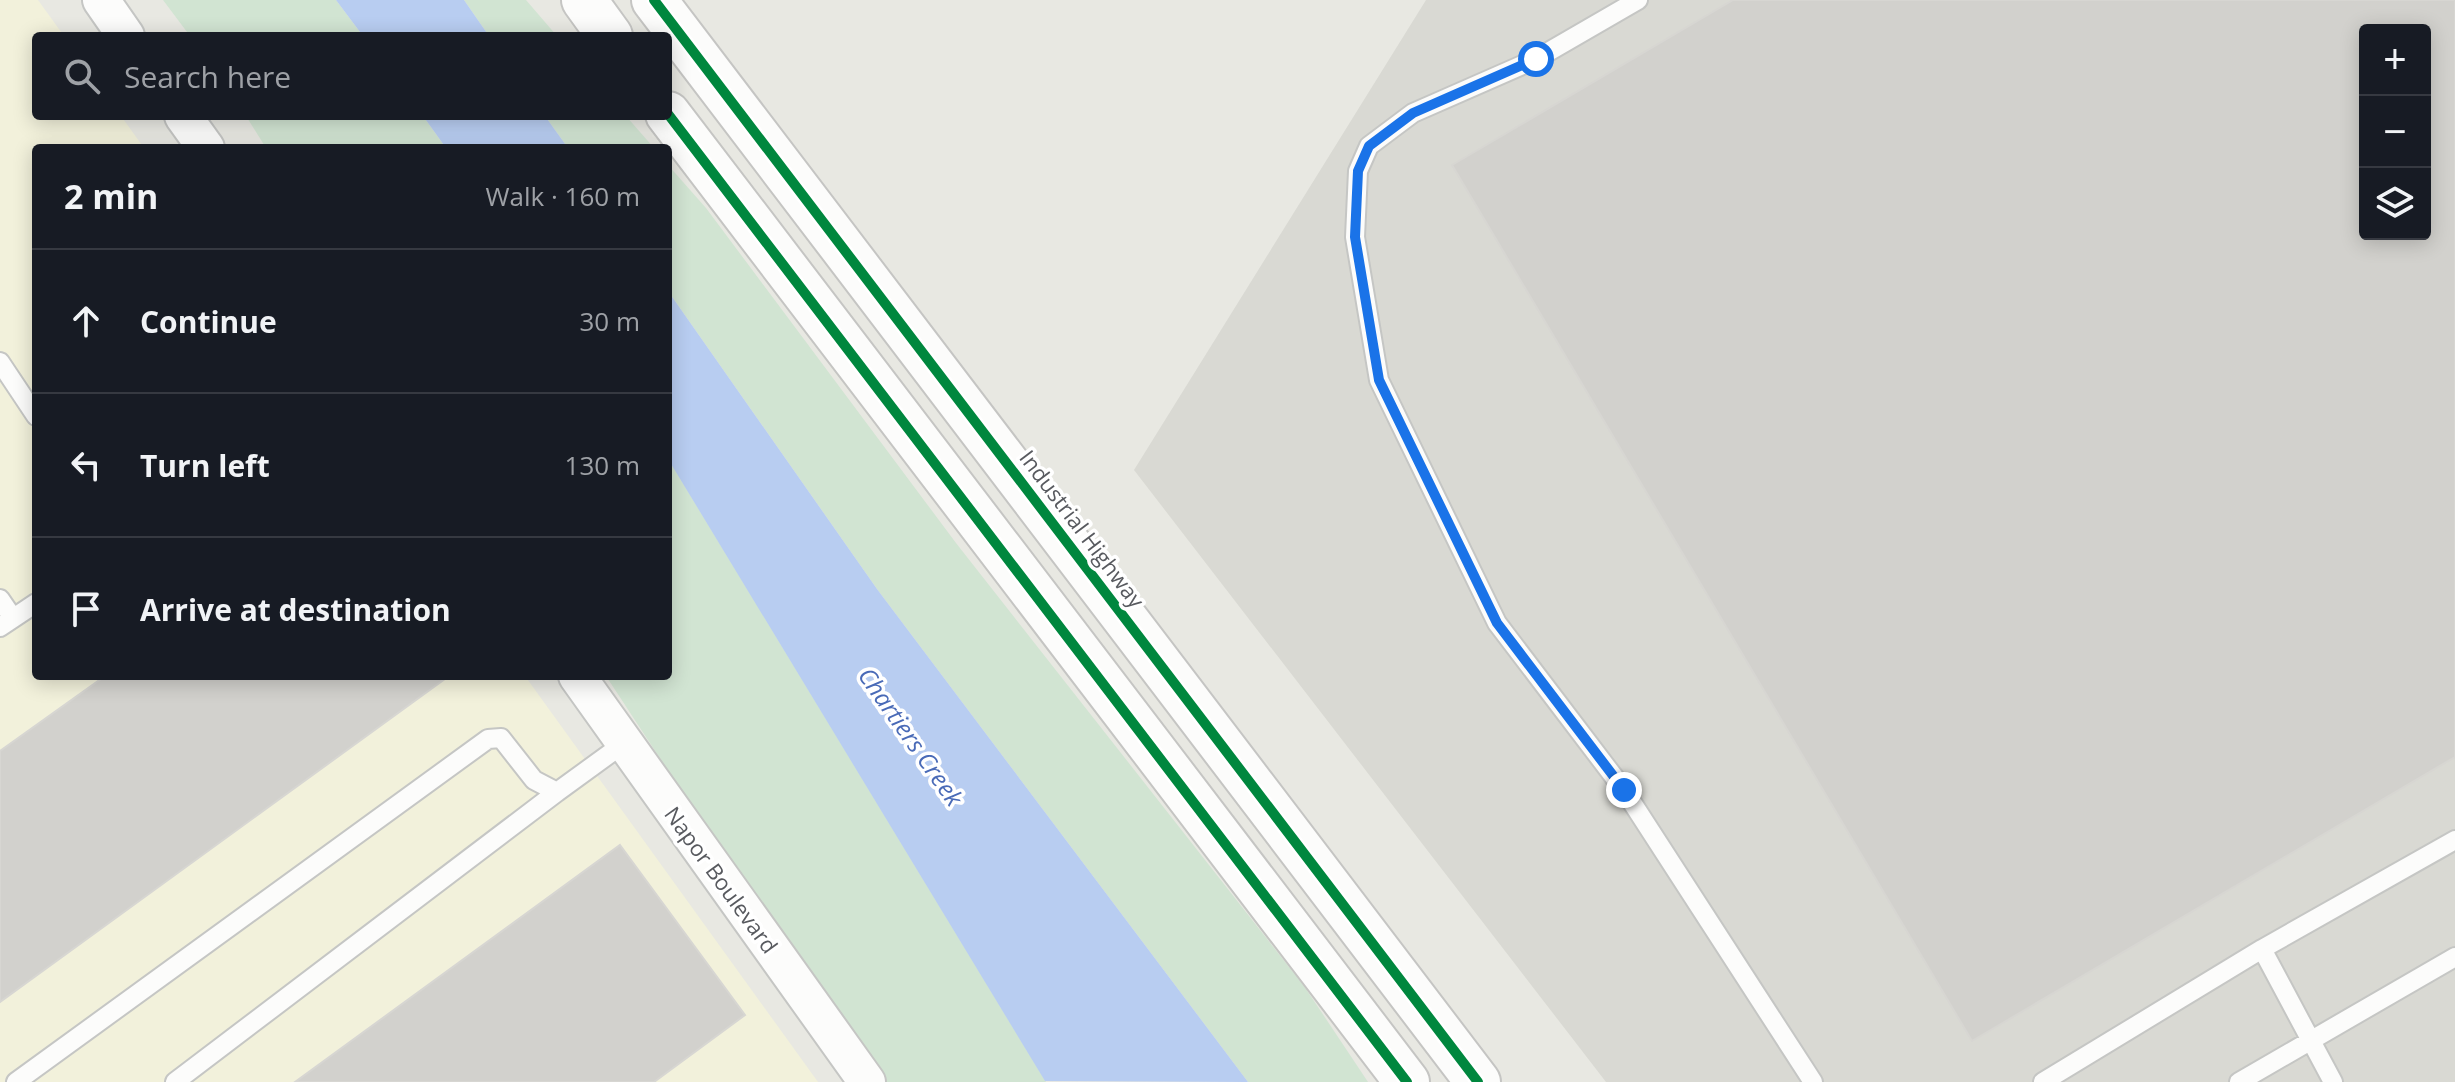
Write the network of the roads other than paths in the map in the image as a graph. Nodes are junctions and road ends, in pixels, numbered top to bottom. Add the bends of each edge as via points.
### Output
1 (101, 0) edge
2 (584, 0) edge
3 (654, 0) edge
4 (1638, 0) edge
5 (123, 32) edge
6 (607, 32) edge
7 (672, 119) edge
8 (186, 120) edge
9 (203, 144) edge
10 (0, 362) edge
11 (32, 410) edge
12 (0, 599) edge
13 (32, 606) edge
14 (6, 623) edge
15 (580, 680) edge
16 (623, 744) junction
17 (557, 792) junction
18 (2455, 840) edge
19 (2262, 949) junction
20 (2455, 957) edge
21 (2311, 1041) junction
22 (16, 1082) edge
23 (175, 1082) edge
24 (867, 1082) edge
25 (1407, 1082) edge
26 (1478, 1082) edge
27 (1813, 1082) edge
28 (2043, 1082) edge
29 (2239, 1082) edge
30 (2333, 1082) edge

1 - 5 street
2 - 6 street
3 - 26 street, Industrial Highway
4 - 27 lane via 1536,59 1413,113 1369,146 1358,171 1355,237 1379,380 1497,623 1624,790
7 - 25 street
8 - 9 street
10 - 11 lane
12 - 14 lane
13 - 14 lane
15 - 16 street, Napor Boulevard
16 - 17 lane
16 - 24 street, Napor Boulevard
17 - 22 lane via 534,780 501,738 488,739
17 - 23 lane
18 - 19 lane
19 - 21 lane
19 - 28 lane
20 - 21 lane
21 - 29 lane
21 - 30 lane

